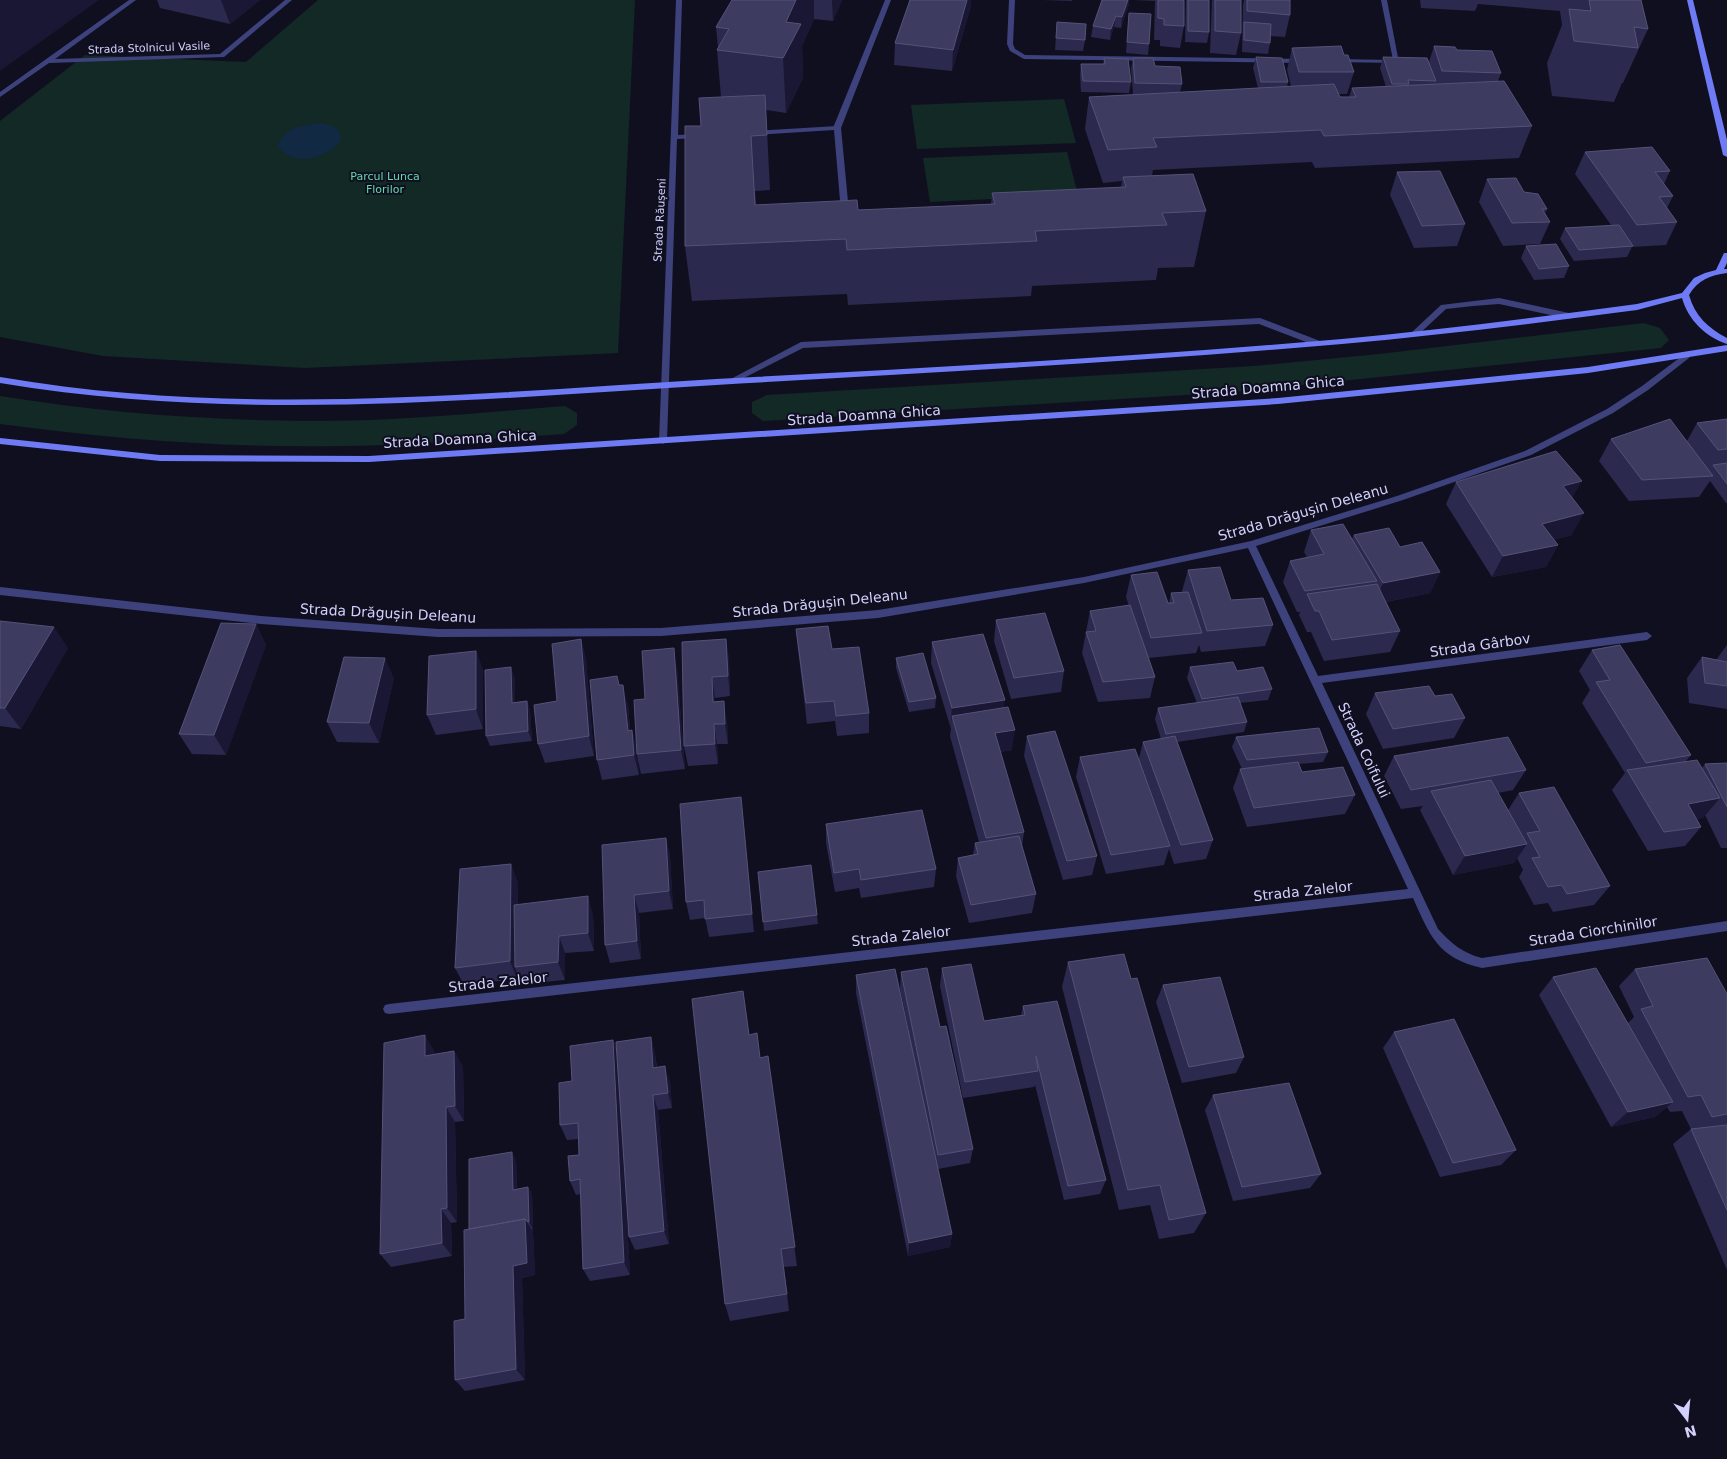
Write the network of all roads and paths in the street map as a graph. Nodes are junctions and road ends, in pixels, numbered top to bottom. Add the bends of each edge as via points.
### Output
1 (134, 0) edge
2 (289, 0) edge
3 (679, 0) edge
4 (888, 0) edge
5 (1012, 0) edge
6 (1384, 0) edge
7 (1690, 0) edge
8 (48, 61) junction
9 (1309, 61) edge
10 (1328, 61) edge
11 (0, 95) edge
12 (837, 128) junction
13 (742, 134) edge
14 (704, 136) edge
15 (676, 138) junction
16 (1727, 155) edge
17 (847, 225) edge
18 (1727, 255) edge
19 (1723, 272) edge
20 (1685, 296) junction
21 (1569, 316) junction
22 (1415, 333) junction
23 (1727, 341) edge
24 (1317, 344) junction
25 (1727, 348) edge
26 (1686, 356) junction
27 (0, 380) edge
28 (729, 382) junction
29 (664, 385) junction
30 (0, 441) edge
31 (663, 441) junction
32 (1251, 544) junction
33 (0, 591) edge
34 (1647, 636) dead end
35 (1316, 680) junction
36 (1416, 893) junction
37 (1727, 926) edge
38 (1463, 959) joint
39 (390, 1009) dead end

1 - 8 street
2 - 8 street, Strada Stolnicul Vasile via 222,56
3 - 15 street, Strada Răușeni
4 - 12 street
5 - 9 street via 1010,44 1012,50 1024,56
6 - 10 street via 1397,62
7 - 16 main road
8 - 11 street
12 - 13 street
12 - 17 street
14 - 15 street
15 - 29 street, Strada Răușeni
18 - 19 main road
19 - 20 main road via 1696,279
20 - 21 main road
20 - 23 main road via 1688,309 1699,323
21 - 22 main road
21 - 22 street via 1499,301 1473,303 1444,307
22 - 24 main road
24 - 28 main road
24 - 28 street via 1260,321 801,345
25 - 26 main road, Strada Doamna Ghica
26 - 31 main road, Strada Doamna Ghica via 1588,370 1278,401
26 - 32 street, Strada Drăgușin Deleanu via 1610,411 1528,453 1400,498
27 - 29 main road via 86,392 267,403 369,402
28 - 29 main road
29 - 31 street, Strada Răușeni
30 - 31 main road, Strada Doamna Ghica via 160,458 260,460 369,459
32 - 33 street, Strada Drăgușin Deleanu via 1084,580 878,614 661,632 438,633 261,620
32 - 35 street, Strada Coifului
34 - 35 street, Strada Gârbov
35 - 36 street, Strada Coifului
36 - 38 street, Strada Coifului via 1434,932
36 - 39 street, Strada Zalelor
37 - 38 street, Strada Ciorchinilor via 1482,962

